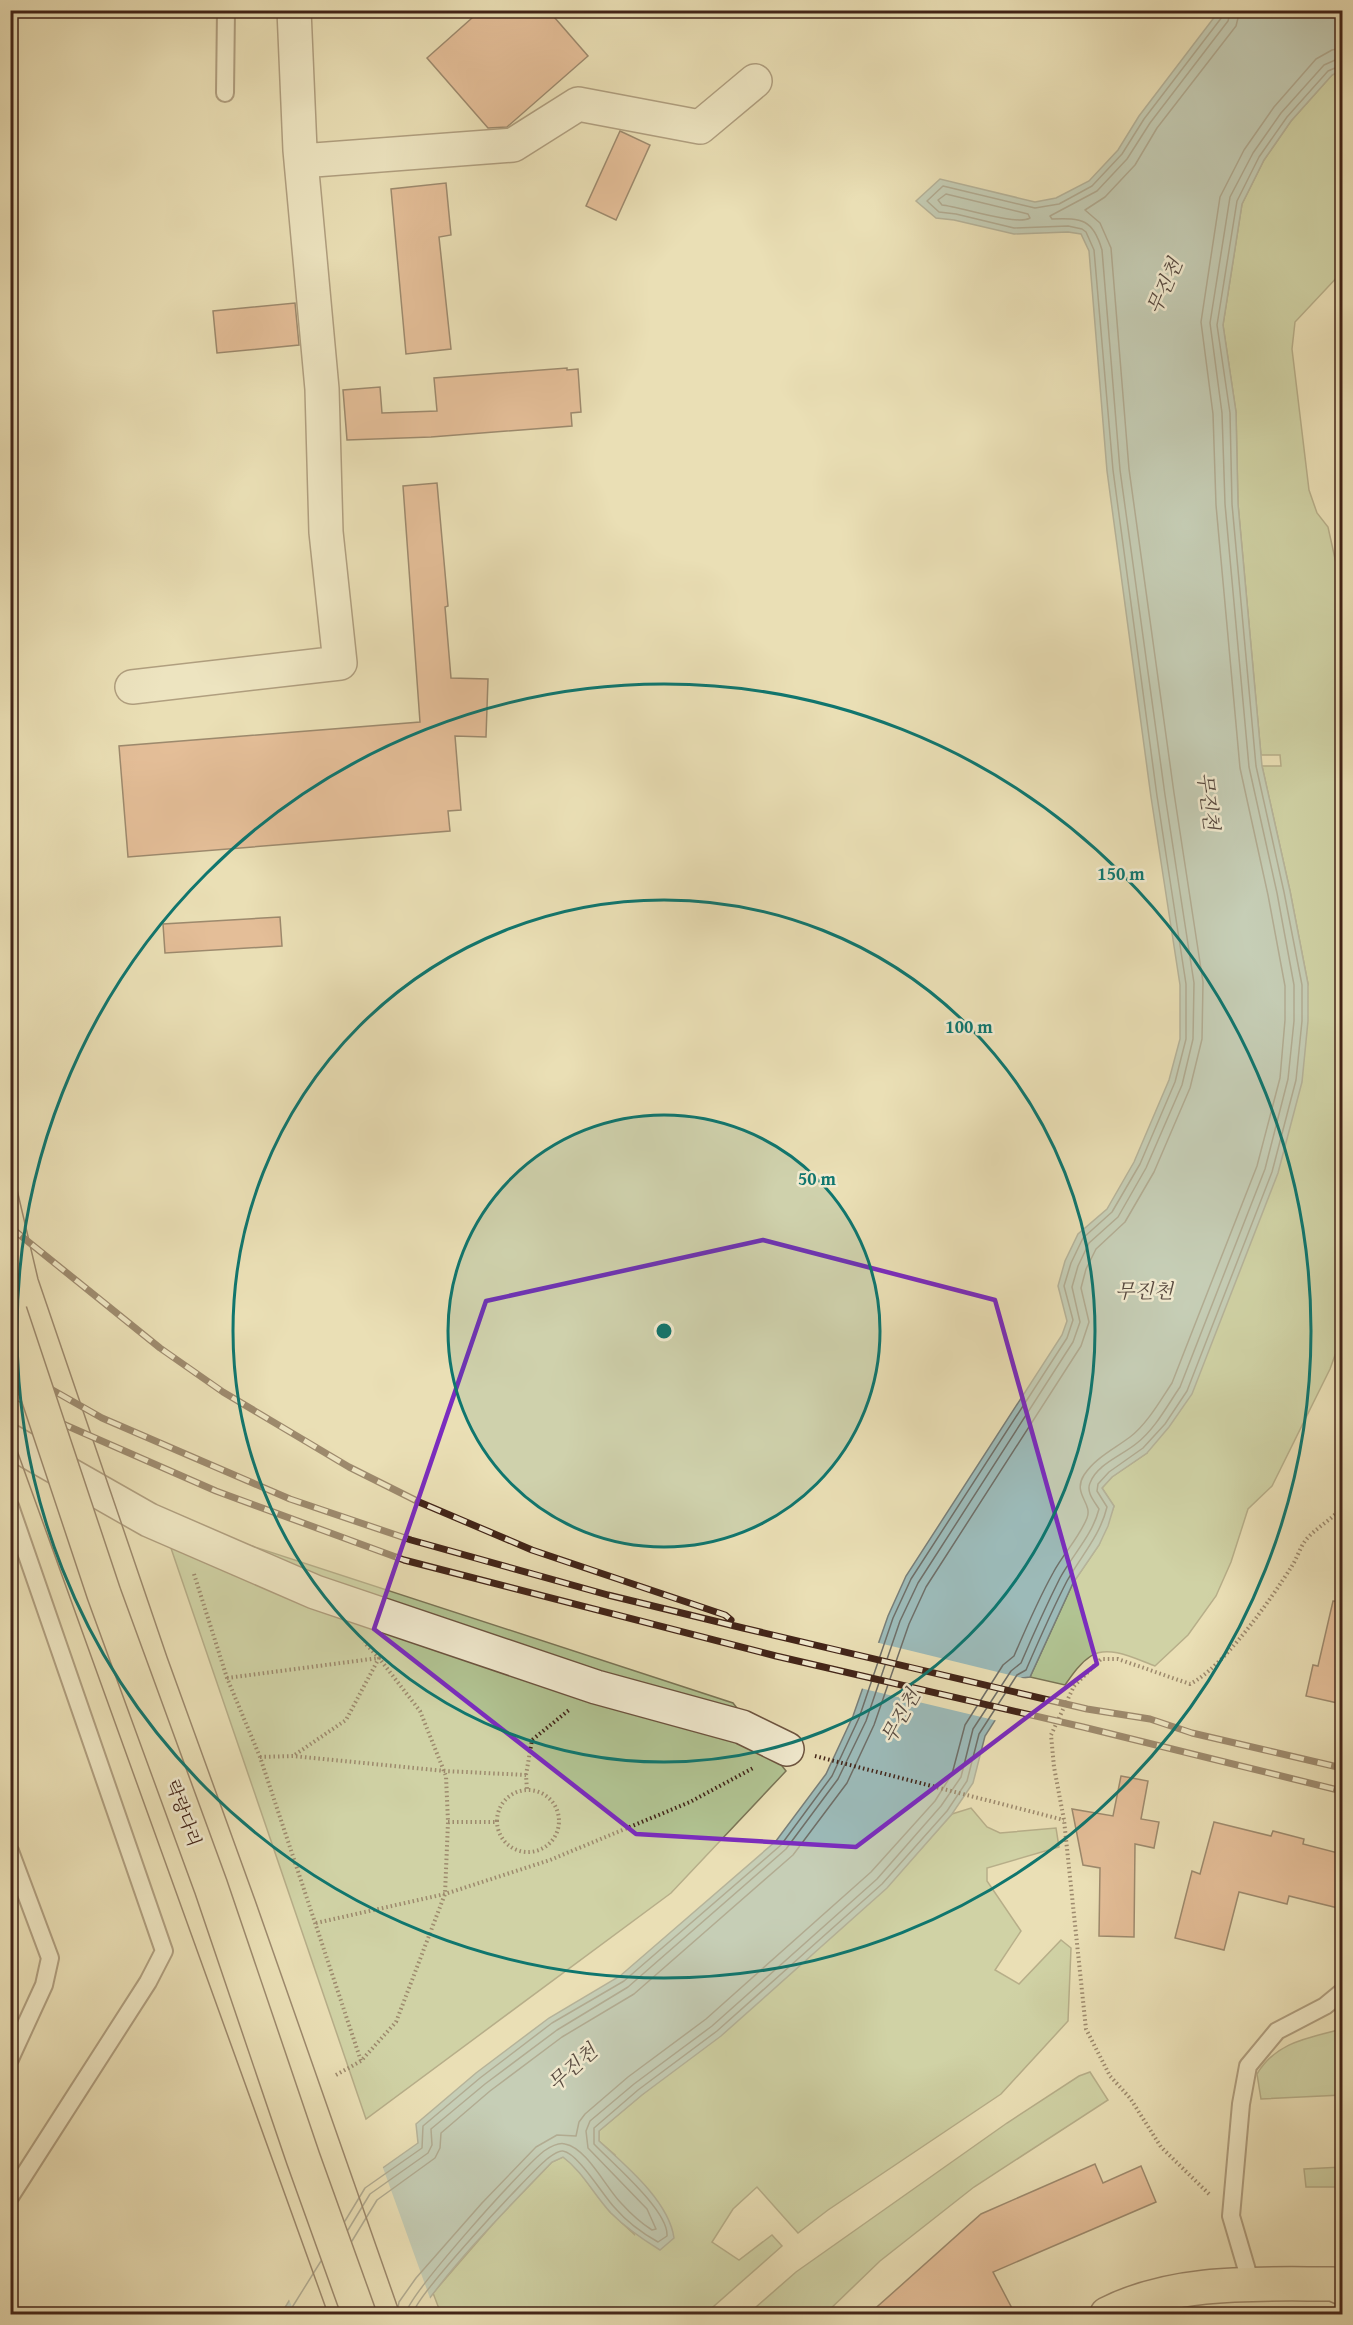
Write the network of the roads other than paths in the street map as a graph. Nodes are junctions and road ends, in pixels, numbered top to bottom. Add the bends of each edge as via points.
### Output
1 (226, 10) edge
2 (294, 10) edge
3 (755, 81) dead end
4 (225, 93) dead end
5 (301, 161) junction
6 (132, 687) dead end
7 (10, 1312) edge
8 (10, 1441) edge
9 (10, 1506) edge
10 (784, 1747) road end
11 (10, 1851) edge
12 (1342, 1992) edge
13 (10, 2059) edge
14 (10, 2197) edge
15 (1240, 2284) junction
16 (1342, 2288) edge
17 (359, 2314) edge
18 (1107, 2314) edge

1 - 4 lane
2 - 5 street
3 - 5 street via 700,127 578,104 513,145
5 - 6 street via 322,389 326,532 340,663
7 - 17 main road, 락랑다리, bridge via 104,1594 211,1887
8 - 10 street via 148,1520 315,1592 596,1687 742,1727
9 - 14 lane via 164,1951
11 - 13 lane via 50,1958 44,1985
12 - 15 lane via 1325,2006 1277,2031 1248,2066 1231,2216
15 - 16 main road via 1333,2284
15 - 18 main road via 1172,2291

